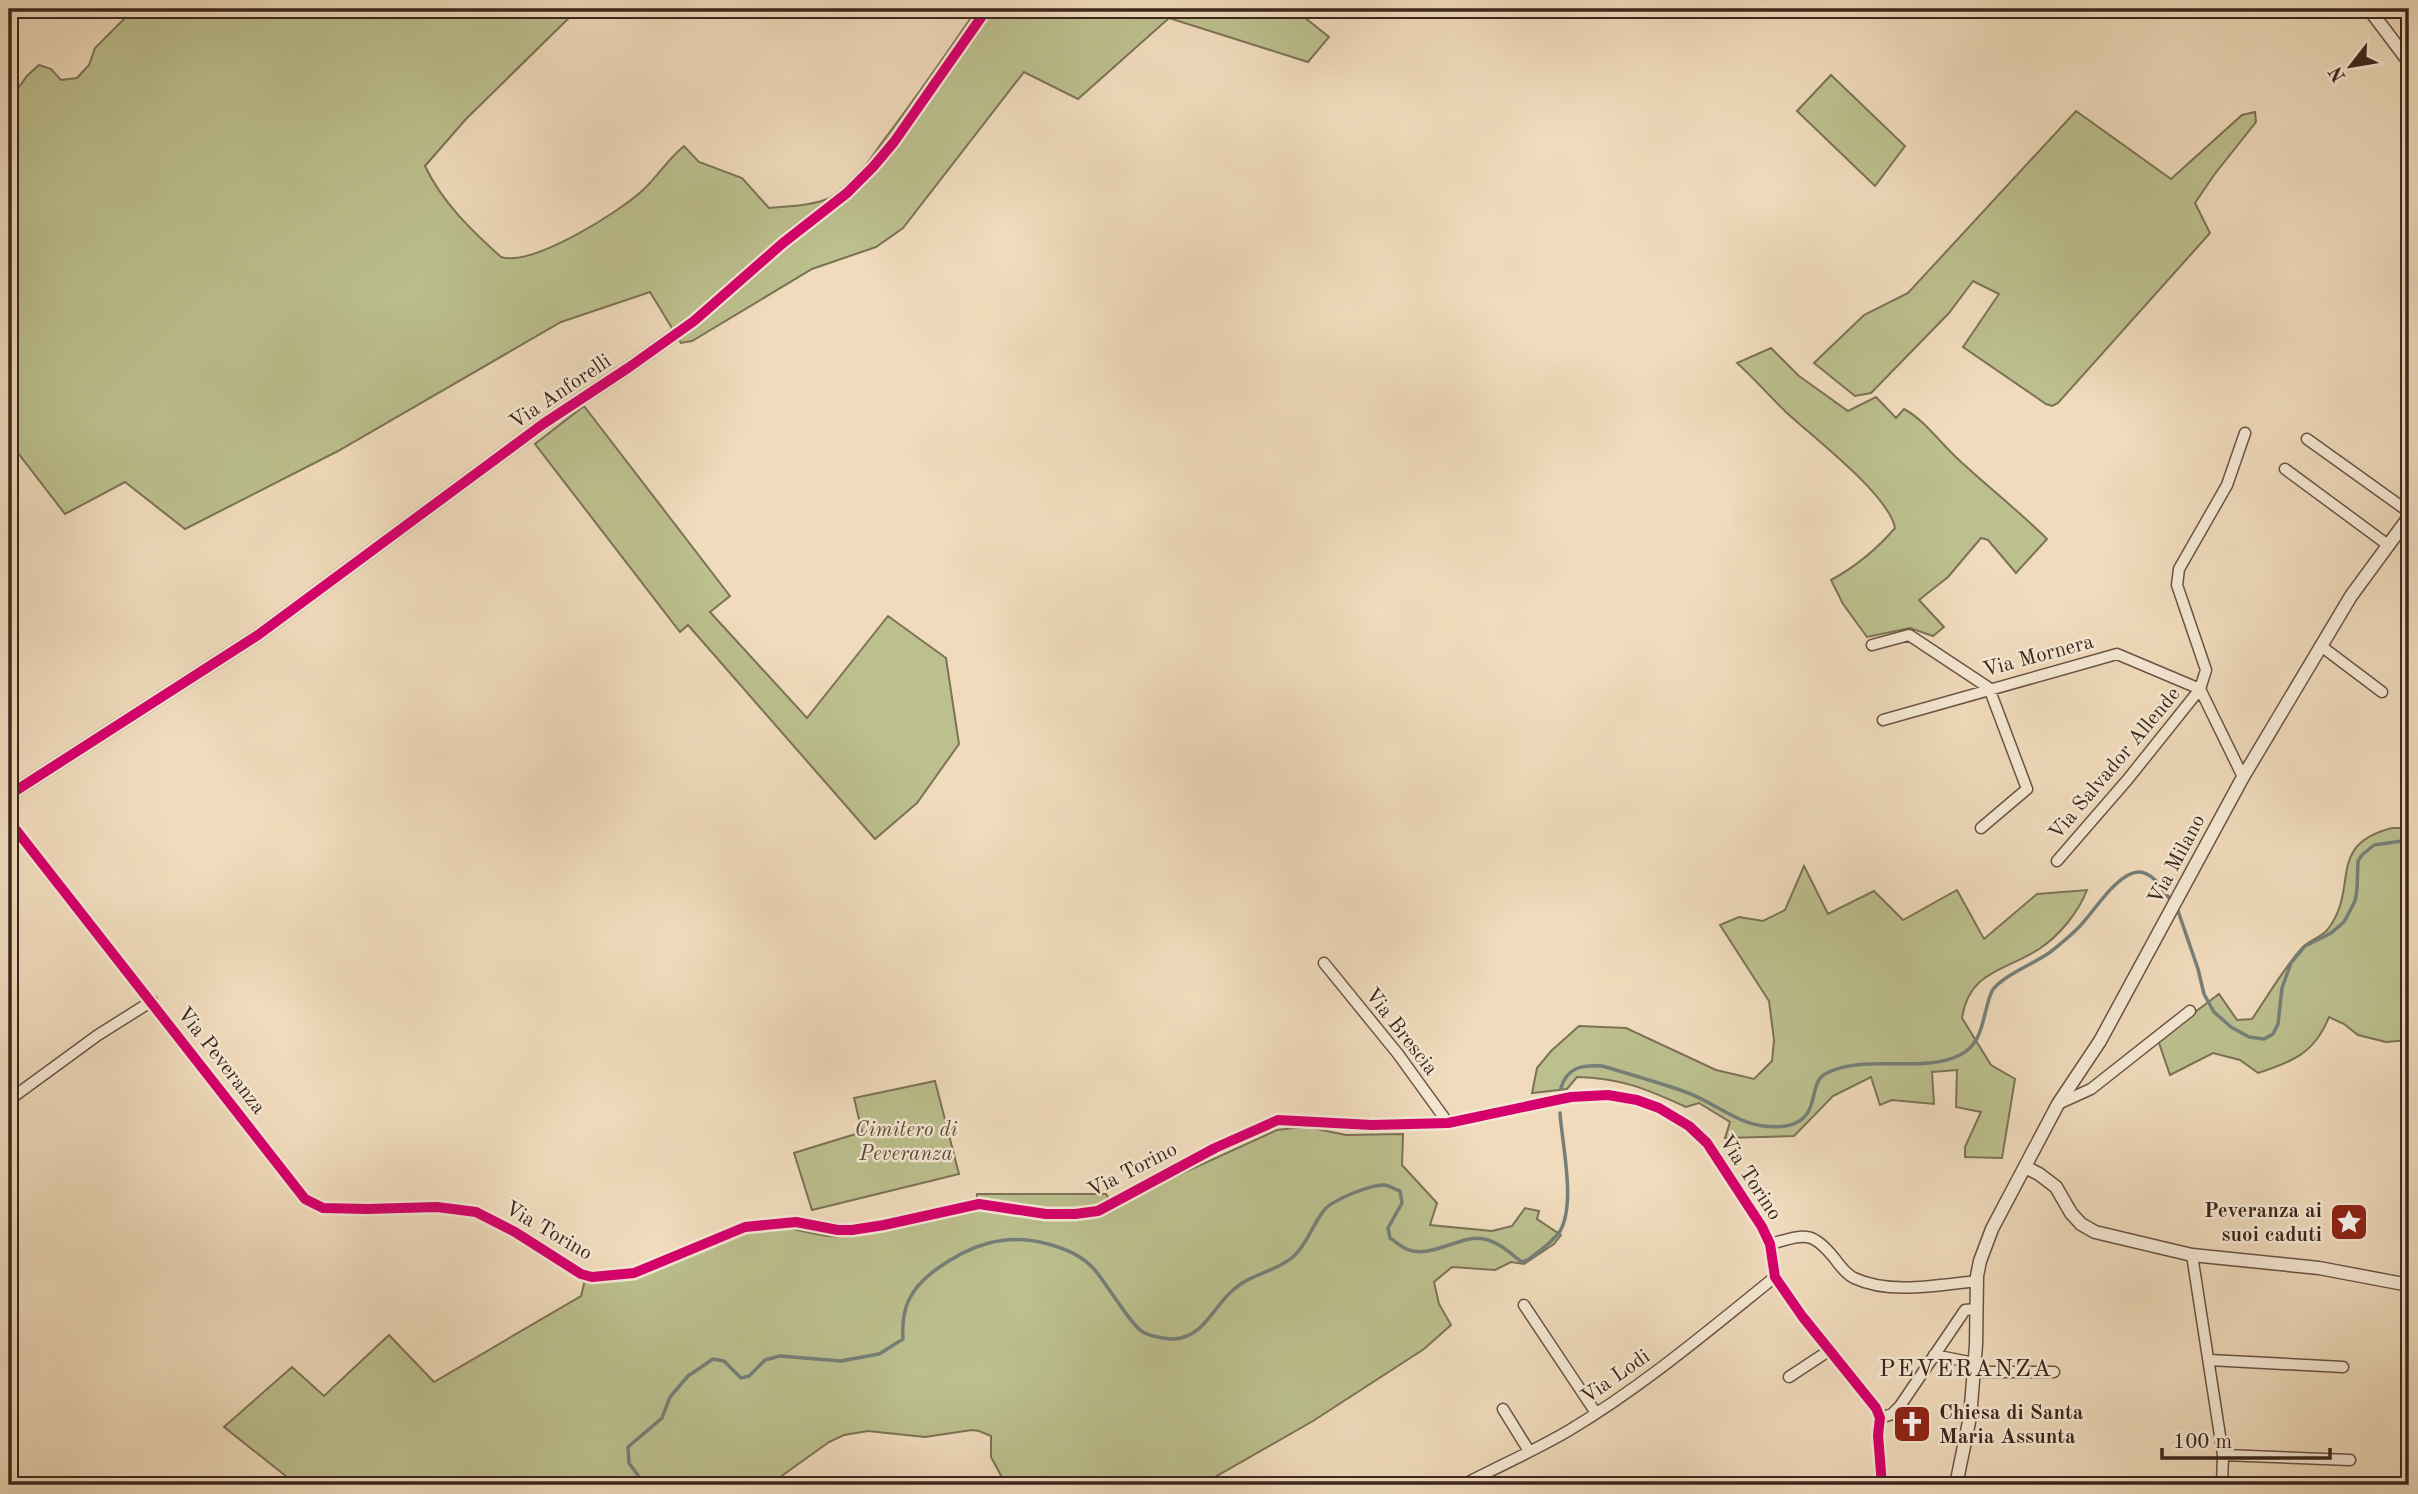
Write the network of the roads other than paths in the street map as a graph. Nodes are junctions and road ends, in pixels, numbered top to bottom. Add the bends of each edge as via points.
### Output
1 (987, 9) edge
2 (2369, 9) edge
3 (2409, 62) edge
4 (2245, 433) dead end
5 (2307, 439) dead end
6 (2285, 469) dead end
7 (2409, 515) edge
8 (2388, 545) junction
9 (1872, 645) dead end
10 (2321, 646) junction
11 (1989, 688) junction
12 (2200, 689) junction
13 (2382, 692) dead end
14 (1883, 720) dead end
15 (2243, 777) junction
16 (9, 795) edge
17 (9, 821) edge
18 (1981, 828) dead end
19 (2057, 860) dead end
20 (1324, 964) dead end
21 (152, 1001) junction
22 (2190, 1011) dead end
23 (9, 1100) edge
24 (2058, 1104) junction
25 (1448, 1123) junction
26 (2025, 1167) junction
27 (461, 1209) joint
28 (1770, 1244) junction
29 (2192, 1255) junction
30 (1775, 1277) junction
31 (1977, 1282) junction
32 (2409, 1285) edge
33 (1524, 1306) dead end
34 (1976, 1309) junction
35 (1830, 1350) junction
36 (1934, 1355) junction
37 (2209, 1360) junction
38 (2343, 1367) dead end
39 (1974, 1368) junction
40 (2054, 1372) dead end
41 (1789, 1377) dead end
42 (1503, 1409) dead end
43 (1596, 1413) junction
44 (1880, 1418) junction
45 (1529, 1451) junction
46 (2223, 1455) junction
47 (2350, 1460) dead end
48 (1463, 1485) edge
49 (1882, 1485) edge
50 (1956, 1485) edge
51 (2222, 1485) edge

1 - 16 street, Via Anforelli via 873,167 694,321 543,424 258,635
2 - 3 street
4 - 12 street via 2227,485 2179,569 2177,585 2206,670
5 - 7 street
6 - 8 street
7 - 8 street, Via Milano
8 - 10 street, Via Milano
9 - 11 street via 1909,635
10 - 13 street
10 - 15 street, Via Milano
11 - 12 street, Via Mornera via 2117,654
11 - 14 street, Via Mornera
11 - 18 street via 2026,789
12 - 15 street
12 - 19 street, Via Salvador Allende
15 - 24 street, Via Milano via 2100,1041
17 - 21 street, Via Peveranza
20 - 25 street, Via Brescia
21 - 23 street
21 - 27 street, Via Peveranza via 305,1199 323,1208
22 - 24 street via 2091,1089
24 - 26 street, Via Milano
25 - 27 street, Via Torino via 1278,1120 1098,1211 1046,1214 979,1204 852,1230 796,1222 745,1227 661,1264 614,1276 581,1274 492,1219
25 - 28 street, Via Torino via 1571,1097 1608,1095 1637,1100 1675,1117 1707,1143
26 - 29 street via 2056,1187 2071,1213 2095,1233
26 - 31 street, Via Milano via 1992,1229
28 - 30 street
28 - 31 street via 1807,1236 1826,1248 1854,1278 1892,1287
29 - 32 street via 2319,1268
29 - 37 street
30 - 35 street
30 - 43 street, Via Lodi via 1693,1344
31 - 34 street, Via Milano
33 - 43 street
34 - 36 street via 1965,1310
34 - 39 street, Via Milano
35 - 41 street
35 - 44 street
36 - 39 street
36 - 44 street via 1900,1406
37 - 38 street
37 - 46 street
39 - 40 street
39 - 50 street, Via Milano
42 - 45 street
43 - 45 street, Via Lodi
44 - 49 street
45 - 48 street, Via Lodi
46 - 47 street
46 - 51 street

